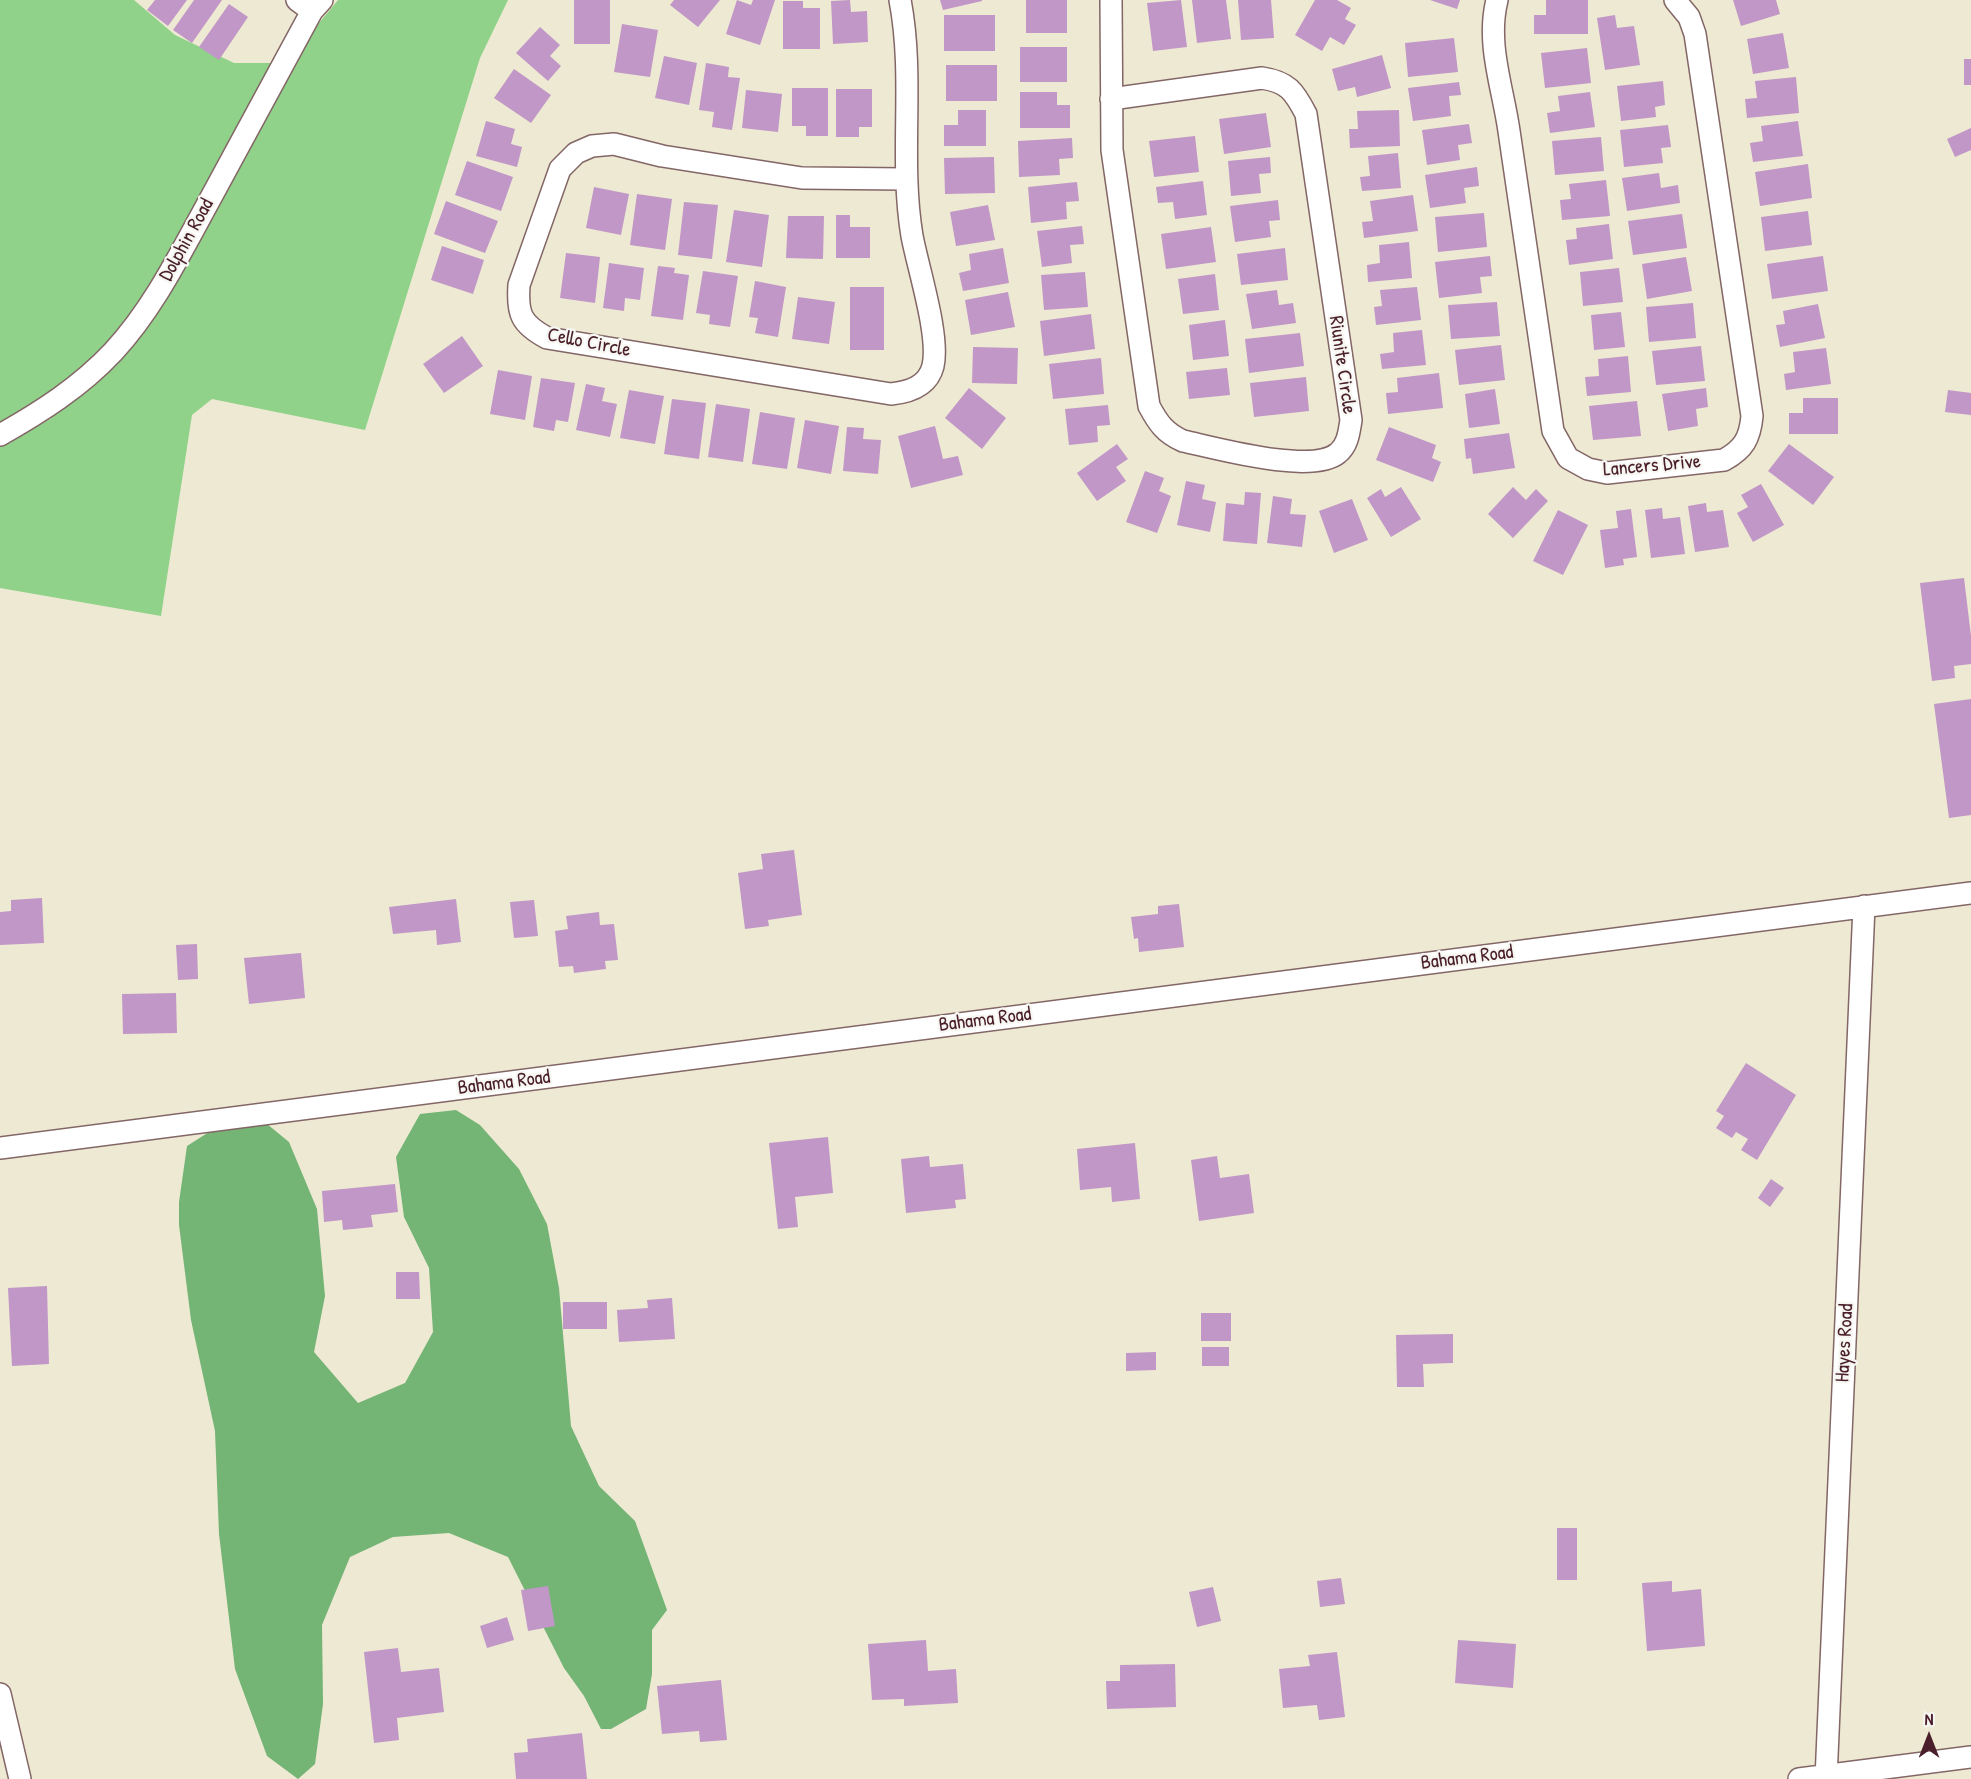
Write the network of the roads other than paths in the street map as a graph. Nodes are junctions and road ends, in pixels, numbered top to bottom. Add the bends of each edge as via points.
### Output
1 (900, 0) edge
2 (1111, 0) edge
3 (1497, 0) edge
4 (1675, 0) edge
5 (310, 4) edge
6 (1111, 99) junction
7 (905, 179) junction
8 (0, 435) edge
9 (1971, 892) edge
10 (1864, 906) junction
11 (0, 1148) edge
12 (0, 1694) edge
13 (1971, 1757) edge
14 (1826, 1777) edge
15 (20, 1779) edge
16 (1799, 1779) edge

1 - 7 street, Cello Circle via 907,52
2 - 6 street, Riunite Circle
3 - 4 street, Lancers Drive via 1494,51 1506,106 1553,431 1568,458 1588,469 1607,473 1724,460 1740,451 1751,434 1752,416 1695,34 1689,17
5 - 8 street, Dolphin Road via 171,271 142,316 83,380 46,409
6 - 6 street, Riunite Circle via 1112,150 1119,200 1149,406 1158,423 1183,441 1299,463 1339,453 1348,438 1351,420 1306,114 1297,96 1281,81 1262,78
7 - 7 street, Cello Circle via 934,346 930,376 908,392 891,394 547,338 531,329 518,305 519,285 560,169 576,153 592,146 614,144 662,156 801,178
9 - 10 street, Bahama Road
10 - 11 street, Bahama Road
10 - 14 street, Hayes Road
12 - 15 street
13 - 14 street
14 - 16 street

